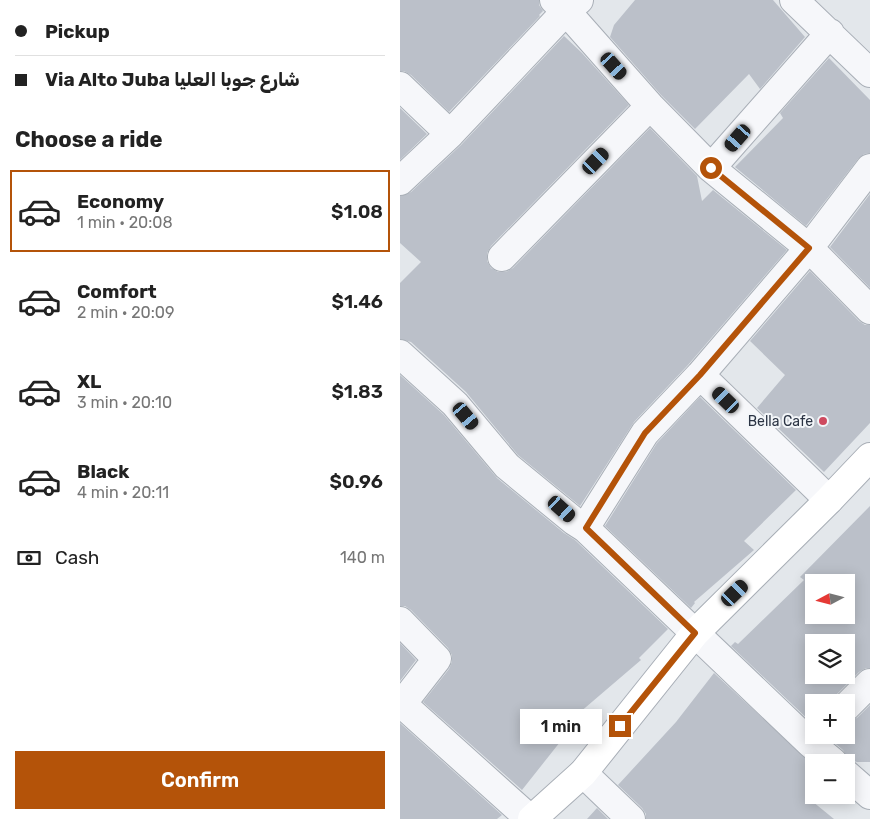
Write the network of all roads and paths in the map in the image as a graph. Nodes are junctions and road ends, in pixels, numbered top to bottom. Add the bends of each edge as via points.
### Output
1 (794, 0) edge
2 (566, 4) edge
3 (830, 33) junction
4 (870, 73) edge
5 (400, 86) edge
6 (650, 106) junction
7 (450, 134) junction
8 (711, 168) junction
9 (870, 168) edge
10 (400, 181) edge
11 (809, 248) junction
12 (502, 257) dead end
13 (870, 310) edge
14 (400, 354) edge
15 (700, 375) junction
16 (870, 457) edge
17 (829, 500) junction
18 (586, 528) junction
19 (400, 621) edge
20 (695, 633) junction
21 (870, 683) edge
22 (855, 697) edge
23 (401, 705) edge
24 (805, 731) edge
25 (818, 744) edge
26 (826, 754) edge
27 (583, 773) junction
28 (855, 782) edge
29 (870, 795) edge
30 (531, 819) edge
31 (631, 819) edge

1 - 3 street
2 - 6 street
2 - 7 street
3 - 4 street
3 - 8 street
5 - 7 street
6 - 8 street
6 - 12 street
7 - 10 street
8 - 11 street
9 - 11 street
11 - 13 street
11 - 15 street
14 - 18 street via 455,404 507,466
15 - 17 street
15 - 18 street via 645,433
16 - 17 street
17 - 20 street
18 - 20 street
19 - 23 street via 437,658
20 - 24 street
20 - 27 street
21 - 22 street
23 - 30 street
25 - 26 street
27 - 30 street
27 - 31 street
28 - 29 street

